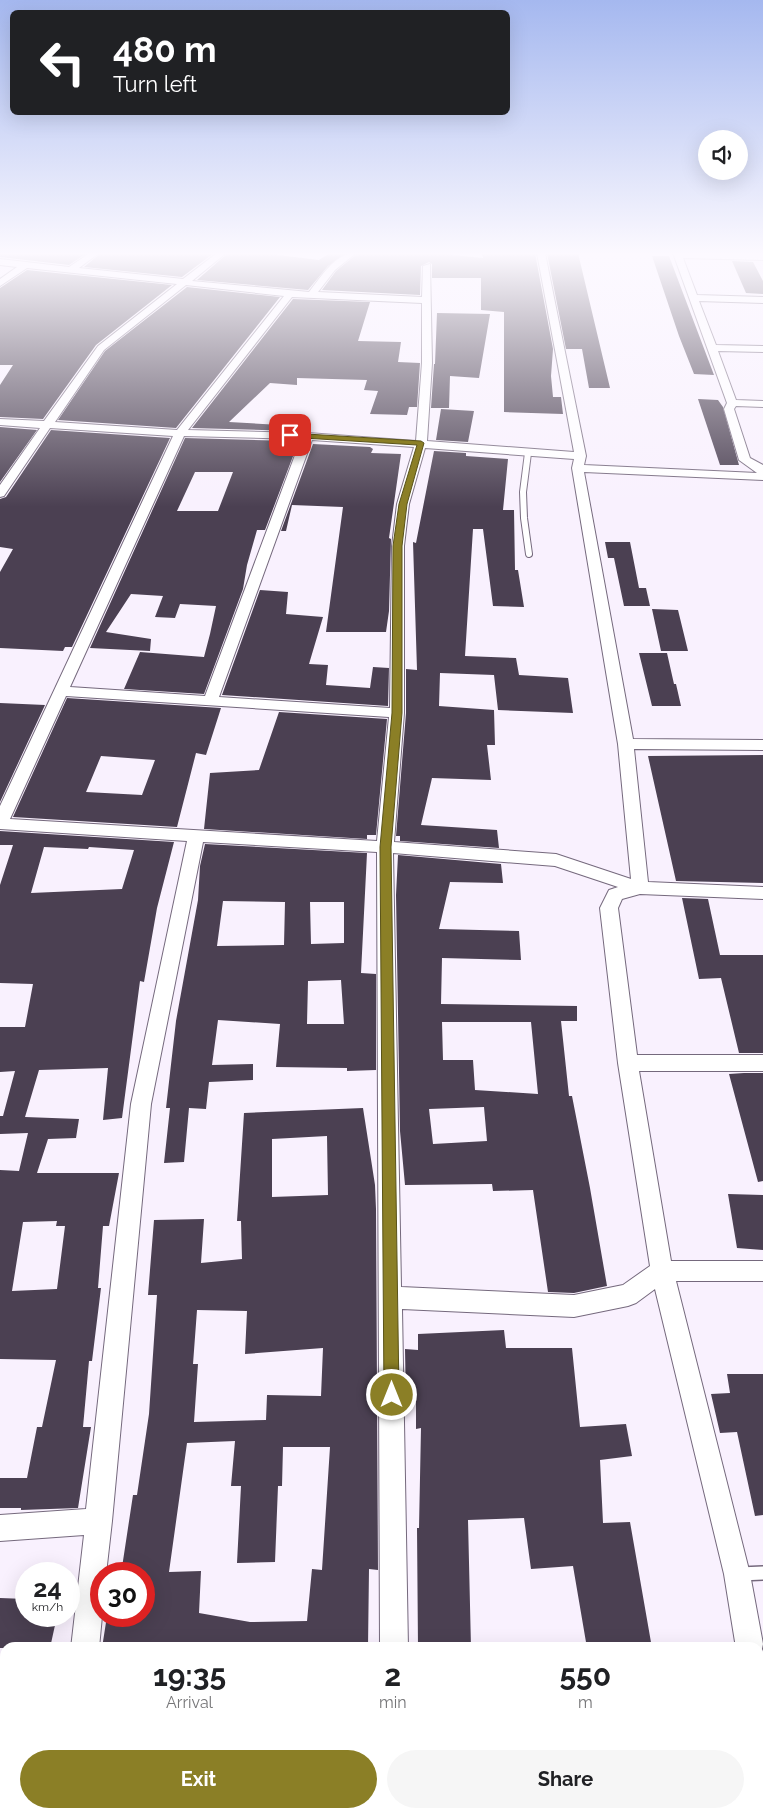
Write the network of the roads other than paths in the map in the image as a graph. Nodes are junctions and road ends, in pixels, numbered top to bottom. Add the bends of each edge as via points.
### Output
1 (114, 338) edge
2 (255, 338) edge
3 (427, 338) edge
4 (557, 338) edge
5 (707, 338) edge
6 (711, 348) junction
7 (763, 349) edge
8 (732, 403) junction
9 (763, 404) edge
10 (0, 422) edge
11 (50, 424) junction
12 (180, 433) junction
13 (308, 436) junction
14 (421, 443) junction
15 (528, 453) junction
16 (579, 462) junction
17 (763, 472) edge
18 (0, 493) edge
19 (529, 554) dead end
20 (62, 691) junction
21 (210, 701) junction
22 (397, 713) junction
23 (626, 744) junction
24 (763, 745) edge
25 (0, 823) edge
26 (196, 836) junction
27 (385, 847) junction
28 (640, 888) junction
29 (763, 893) edge
30 (628, 1063) junction
31 (763, 1063) edge
32 (662, 1271) junction
33 (763, 1271) edge
34 (391, 1298) junction
35 (99, 1521) junction
36 (0, 1528) edge
37 (763, 1573) edge
38 (737, 1574) junction
39 (86, 1642) edge
40 (394, 1642) edge
41 (749, 1642) edge

1 - 11 street via 101,348
2 - 12 street
3 - 14 street
4 - 16 street
5 - 6 street
6 - 7 street
6 - 8 street
8 - 9 street
8 - 17 street via 729,409 744,460
10 - 11 street
11 - 12 street
11 - 18 street
12 - 13 street
12 - 20 street
13 - 14 street
13 - 21 street
14 - 15 street
14 - 22 street via 403,504 398,546
15 - 16 street
15 - 19 lane via 523,492
16 - 17 street
16 - 23 street
20 - 21 street
20 - 25 street
21 - 22 street
22 - 27 street
23 - 24 street
23 - 28 street
25 - 26 street
26 - 27 street
26 - 35 street via 141,1104
27 - 28 street via 556,860
27 - 34 street
28 - 29 street
28 - 30 street via 615,894 609,908
30 - 31 street
30 - 32 street
32 - 33 street
32 - 34 street via 628,1295 574,1306
32 - 38 street
34 - 40 street
35 - 36 street
35 - 39 street
37 - 38 lane
38 - 41 street

